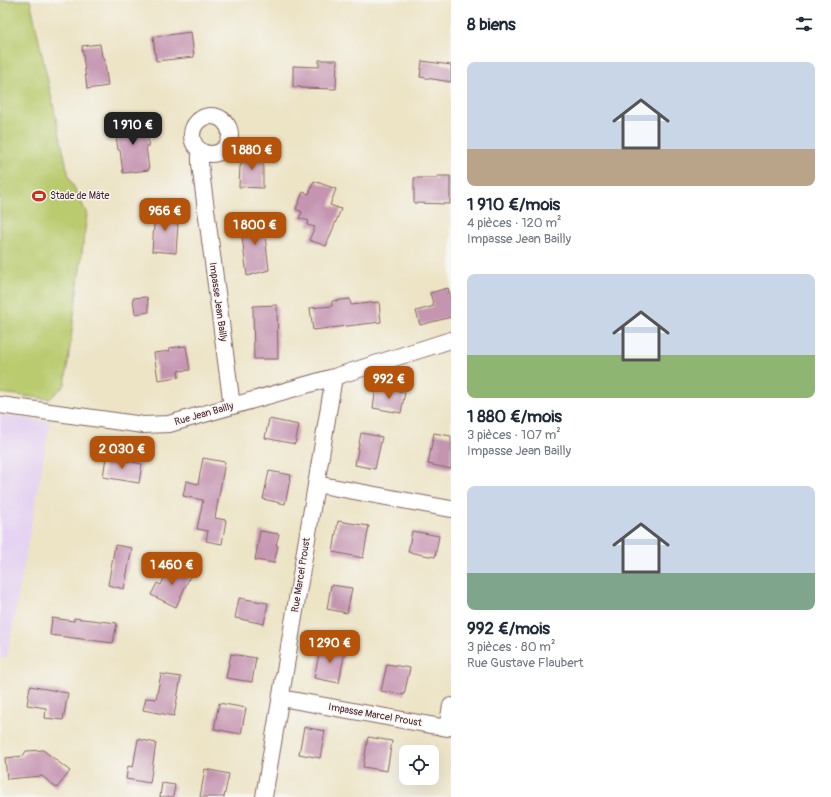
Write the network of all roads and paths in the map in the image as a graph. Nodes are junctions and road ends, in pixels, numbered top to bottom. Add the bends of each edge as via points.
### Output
1 (200, 150) dead end
2 (451, 340) edge
3 (334, 377) junction
4 (0, 405) edge
5 (232, 406) junction
6 (316, 484) junction
7 (451, 509) edge
8 (281, 698) junction
9 (451, 706) edge
10 (264, 797) edge

1 - 5 street, Impasse Jean Bailly
2 - 3 street, Rue Jean Bailly
3 - 5 street, Rue Jean Bailly
3 - 6 street, Rue Marcel Proust
4 - 5 street, Rue Jean Bailly via 143,425 169,424
6 - 7 street
6 - 8 street, Rue Marcel Proust
8 - 9 street, Impasse Marcel Proust via 447,728
8 - 10 street, Rue Marcel Proust

